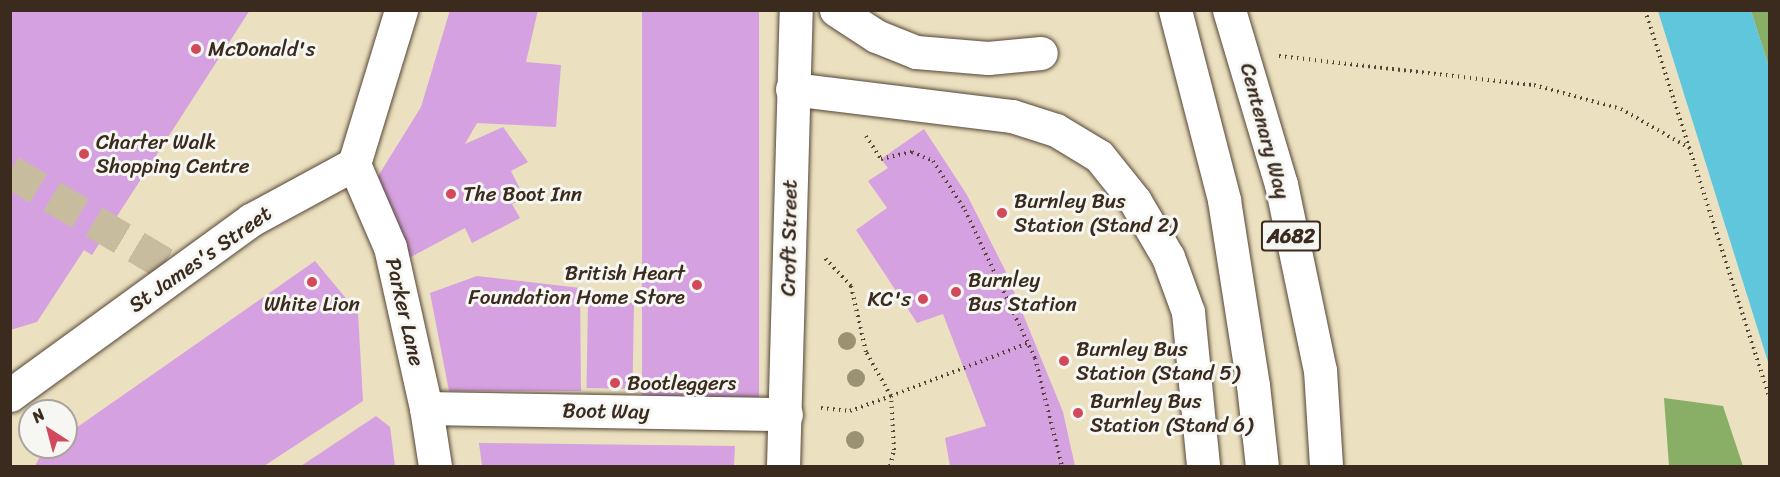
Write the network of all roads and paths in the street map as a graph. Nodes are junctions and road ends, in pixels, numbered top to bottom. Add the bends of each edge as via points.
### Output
1 (401, 10) edge
2 (796, 10) edge
3 (836, 10) edge
4 (1176, 10) edge
5 (1229, 10) edge
6 (1645, 10) edge
7 (1041, 52) dead end
8 (1243, 52) junction
9 (792, 89) junction
10 (1691, 149) junction
11 (881, 159) dead end
12 (354, 164) junction
13 (825, 257) dead end
14 (1028, 343) junction
15 (10, 395) edge
16 (891, 396) junction
17 (1770, 400) edge
18 (426, 408) junction
19 (786, 414) junction
20 (435, 466) edge
21 (783, 466) edge
22 (890, 466) edge
23 (1062, 466) edge
24 (1203, 466) edge
25 (1262, 466) edge
26 (1326, 466) edge

1 - 12 street
2 - 9 street, Croft Street
3 - 7 street via 876,36 916,52 988,58
4 - 25 street, A682 via 1224,200
5 - 8 street, Centenary Way / A682
6 - 10 path
8 - 10 path via 1534,85 1621,109
8 - 26 street, Centenary Way / A682 via 1281,184 1320,370
9 - 19 street, Croft Street
9 - 24 street via 1012,116 1056,130 1099,156 1135,201 1168,257 1185,304
10 - 17 path
11 - 14 path via 912,152 933,161 996,269
12 - 15 street, St James's Street via 251,220
12 - 18 street, Parker Lane via 390,247
13 - 16 path via 851,286 866,352
14 - 16 path
14 - 23 path via 1050,410
16 - 19 path via 850,411 824,408
16 - 22 path via 894,450
18 - 19 street, Boot Way
18 - 20 street, Parker Lane
19 - 21 street, Croft Street

